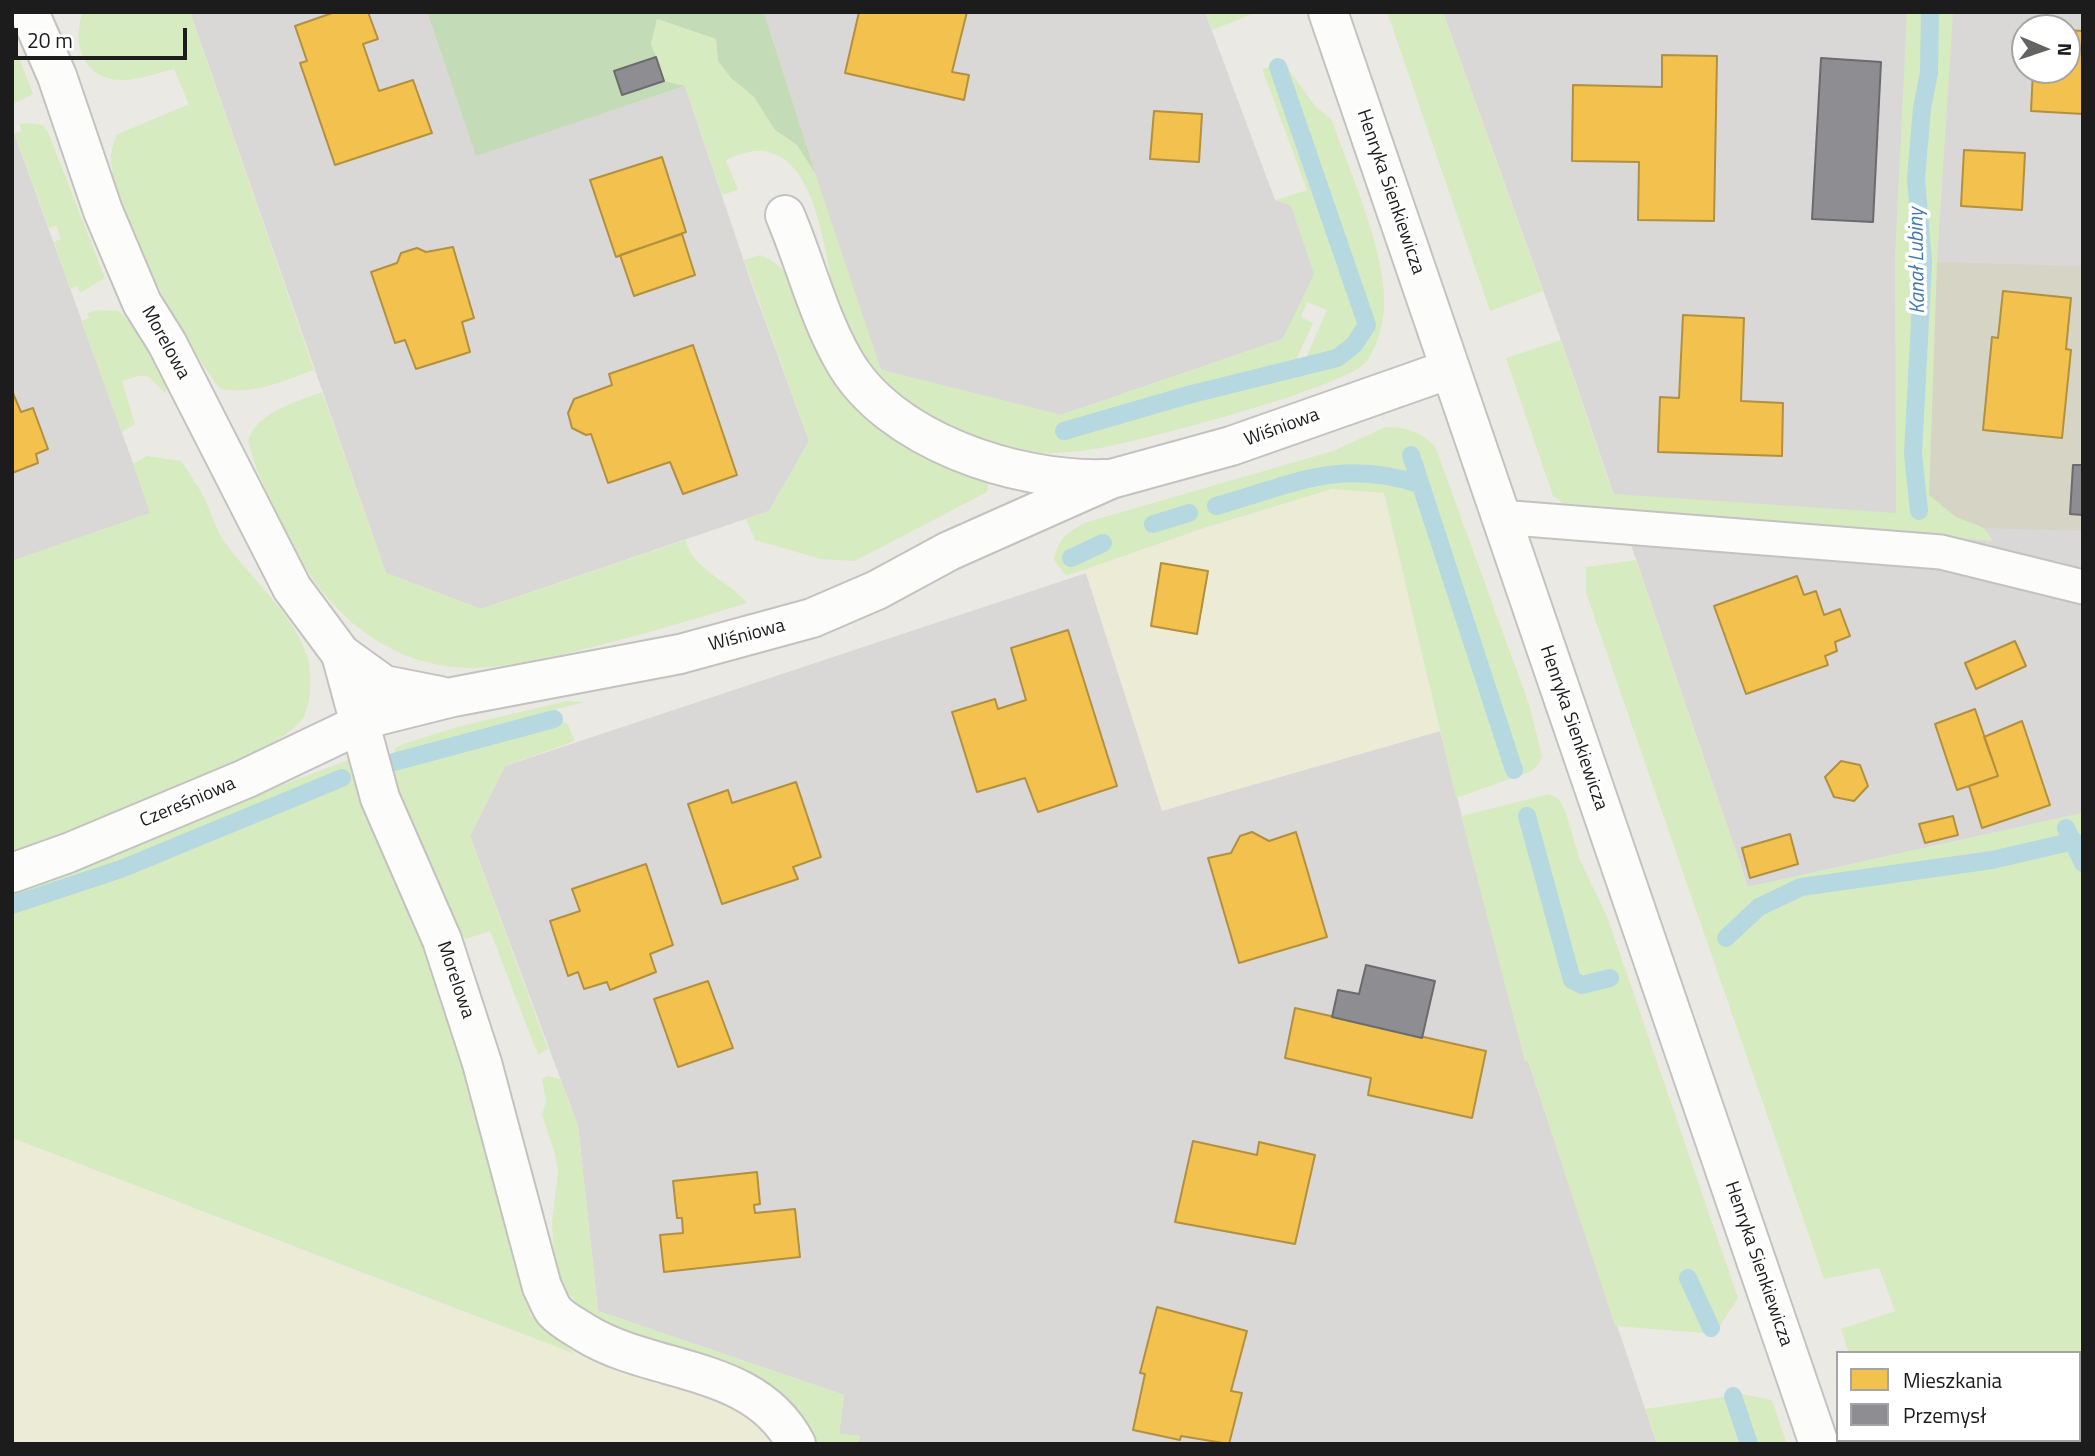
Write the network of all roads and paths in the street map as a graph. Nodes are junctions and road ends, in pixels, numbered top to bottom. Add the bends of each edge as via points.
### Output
1 (29, 12) edge
2 (1328, 12) edge
3 (785, 215) dead end
4 (1450, 369) junction
5 (1111, 479) junction
6 (1500, 517) junction
7 (2083, 587) edge
8 (341, 654) junction
9 (453, 697) junction
10 (360, 724) junction
11 (12, 873) edge
12 (796, 1444) edge
13 (1819, 1444) edge

1 - 8 street, Morelowa via 142,303 292,588
2 - 4 street, Henryka Sienkiewicza
3 - 5 street, Wiśniowa via 844,361 871,398 892,416 1004,466 1081,480
4 - 5 street, Wiśniowa via 1231,446
4 - 6 street, Henryka Sienkiewicza
5 - 9 street, Wiśniowa via 812,618 645,662
6 - 7 lane via 1941,552
6 - 13 street, Henryka Sienkiewicza
8 - 9 street, Morelowa via 384,685
8 - 10 street, Morelowa
9 - 10 street, Wiśniowa
10 - 11 street, Czereśniowa via 245,779
10 - 12 street, Morelowa via 393,832 442,940 482,1063 542,1287 554,1310 617,1349 735,1385 773,1410

